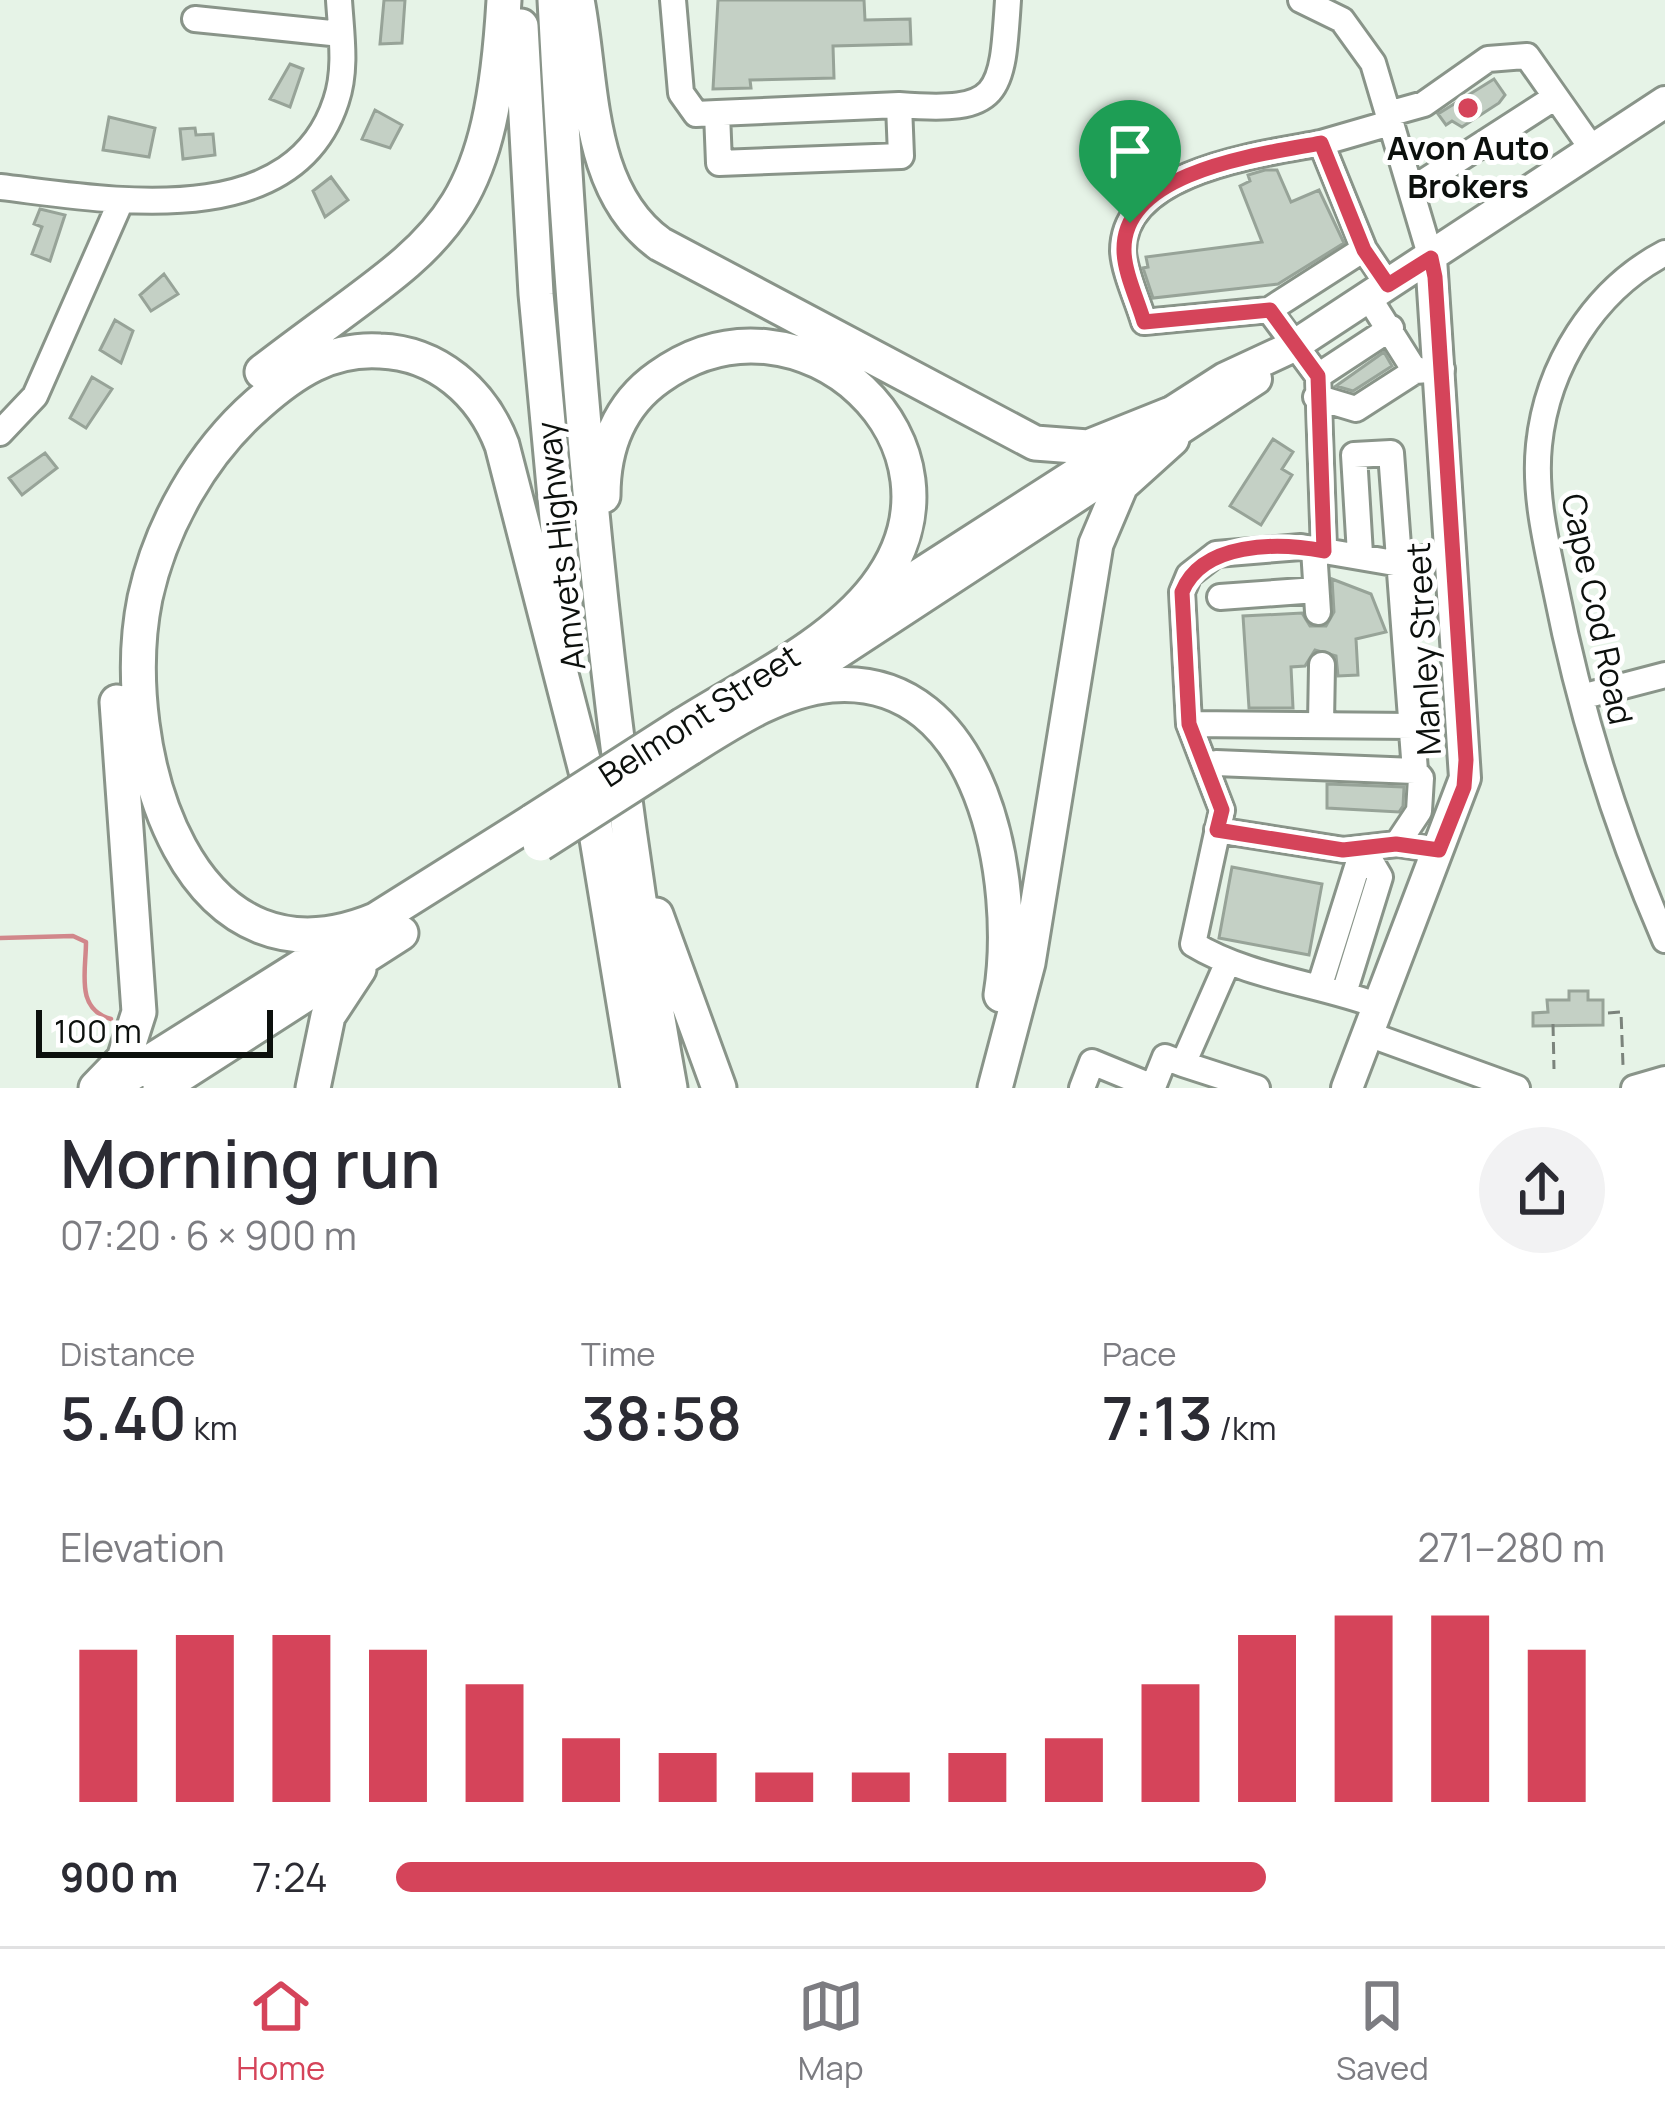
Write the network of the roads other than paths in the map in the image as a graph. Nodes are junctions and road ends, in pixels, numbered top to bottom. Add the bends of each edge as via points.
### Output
1 (339, 0) edge
2 (504, 0) edge
3 (520, 0) edge
4 (554, 0) edge
5 (577, 0) edge
6 (673, 0) edge
7 (1008, 0) edge
8 (1311, 2) edge
9 (195, 19) dead end
10 (341, 34) junction
11 (1554, 98) junction
12 (1665, 102) edge
13 (899, 105) junction
14 (717, 112) junction
15 (1389, 118) junction
16 (1321, 143) junction
17 (1593, 150) junction
18 (0, 187) edge
19 (1411, 190) junction
20 (121, 201) junction
21 (1364, 250) junction
22 (1665, 253) edge
23 (1431, 258) junction
24 (1378, 291) junction
25 (1270, 310) junction
26 (1391, 328) junction
27 (1292, 347) junction
28 (1429, 370) junction
29 (1317, 386) junction
30 (1170, 427) junction
31 (0, 433) edge
32 (1319, 550) junction
33 (1454, 551) junction
34 (1360, 554) junction
35 (1400, 564) junction
36 (1220, 597) dead end
37 (821, 637) junction
38 (605, 654) junction
39 (1322, 665) dead end
40 (1665, 675) edge
41 (1581, 697) junction
42 (1321, 723) junction
43 (1189, 724) junction
44 (1414, 726) junction
45 (722, 728) junction
46 (687, 737) junction
47 (1207, 768) junction
48 (1414, 771) junction
49 (587, 776) junction
50 (1217, 830) junction
51 (629, 835) junction
52 (1396, 844) junction
53 (1363, 848) junction
54 (1439, 850) junction
55 (389, 927) junction
56 (1665, 940) edge
57 (614, 958) junction
58 (1227, 964) junction
59 (1332, 989) junction
60 (1374, 1020) junction
61 (1183, 1064) junction
62 (1629, 1077) edge
63 (1665, 1079) edge
64 (96, 1088) edge
65 (109, 1088) edge
66 (160, 1088) edge
67 (313, 1088) edge
68 (616, 1088) edge
69 (638, 1088) edge
70 (670, 1088) edge
71 (718, 1088) edge
72 (972, 1088) edge
73 (995, 1088) edge
74 (1082, 1088) edge
75 (1153, 1088) edge
76 (1257, 1088) edge
77 (1347, 1088) edge
78 (1517, 1088) edge

1 - 10 street
2 - 64 highway via 495,107 454,213 408,266 226,404 170,480 139,545 119,625 116,684 140,1012 124,1059
3 - 49 highway, Amvets Highway via 544,404
4 - 38 highway, Amvets Highway via 573,327
5 - 30 highway via 604,163 629,215 660,244 1026,440 1088,447
6 - 14 street via 681,93 696,114
7 - 13 street via 1004,69 990,96 949,109
8 - 15 street via 1342,20 1366,50
9 - 10 street
10 - 20 street via 337,100 291,162 212,196
11 - 15 street via 1527,56 1508,54
11 - 17 street
11 - 19 street
12 - 17 main road, Belmont Street
13 - 14 street
13 - 14 street via 901,156 719,163
15 - 16 street
15 - 19 street
16 - 21 street
16 - 25 street via 1220,162 1168,184 1130,223 1124,251 1144,322
17 - 23 main road, Belmont Street
18 - 20 street
19 - 23 street
20 - 31 street via 35,396
21 - 24 street
21 - 25 street
22 - 41 street, Cape Cod Road via 1586,322 1542,423 1542,517
23 - 24 main road, Belmont Street
23 - 28 main road, Manley Street
24 - 26 street
24 - 27 main road, Belmont Street
25 - 27 street
26 - 28 street
26 - 29 street
27 - 29 street
27 - 30 main road, Belmont Street via 1225,378
28 - 29 street via 1356,409
28 - 33 main road, Manley Street
29 - 32 street
30 - 37 main road, Belmont Street
30 - 45 main road, Belmont Street
30 - 73 highway via 1128,476 1096,544 1025,978
32 - 34 street
32 - 36 street via 1317,601
32 - 43 street via 1216,554 1189,575 1182,592
33 - 35 street
33 - 54 main road, Manley Street via 1466,769
34 - 35 street
34 - 35 street via 1354,455 1391,453
35 - 44 street
37 - 38 highway via 866,599 895,557 908,514 904,456 882,413 848,378 805,353 746,345 670,368 617,425 603,477
37 - 46 highway, Belmont Street
38 - 51 highway, Amvets Highway
39 - 42 street
40 - 41 street
41 - 56 street, Cape Cod Road via 1607,795
42 - 43 street
42 - 44 street
43 - 47 street
44 - 48 street
45 - 46 highway, Belmont Street
45 - 72 highway via 792,694 839,685 903,700 952,742 988,812 1006,890 1002,990
46 - 55 highway, Belmont Street, bridge
47 - 48 street
47 - 50 street via 1222,810
48 - 52 street via 1421,778 1419,811
49 - 55 highway via 502,445 476,398 435,364 388,351 326,358 278,386 204,464 154,568 138,649 144,748 181,850 235,912 274,930 315,936
49 - 57 highway, Amvets Highway
50 - 53 street
50 - 58 street via 1193,944
51 - 70 highway, Amvets Highway
51 - 71 highway
52 - 53 street
52 - 54 street
53 - 59 street
54 - 60 main road, Manley Street
55 - 65 highway, Belmont Street
55 - 66 highway, Belmont Street
55 - 67 highway via 335,1002
57 - 68 highway
57 - 69 highway, Amvets Highway
58 - 59 street
58 - 61 street
59 - 60 street
60 - 77 main road, Manley Street
60 - 78 street
61 - 75 street via 1165,1058
61 - 76 street
62 - 63 street
74 - 75 street via 1092,1062

